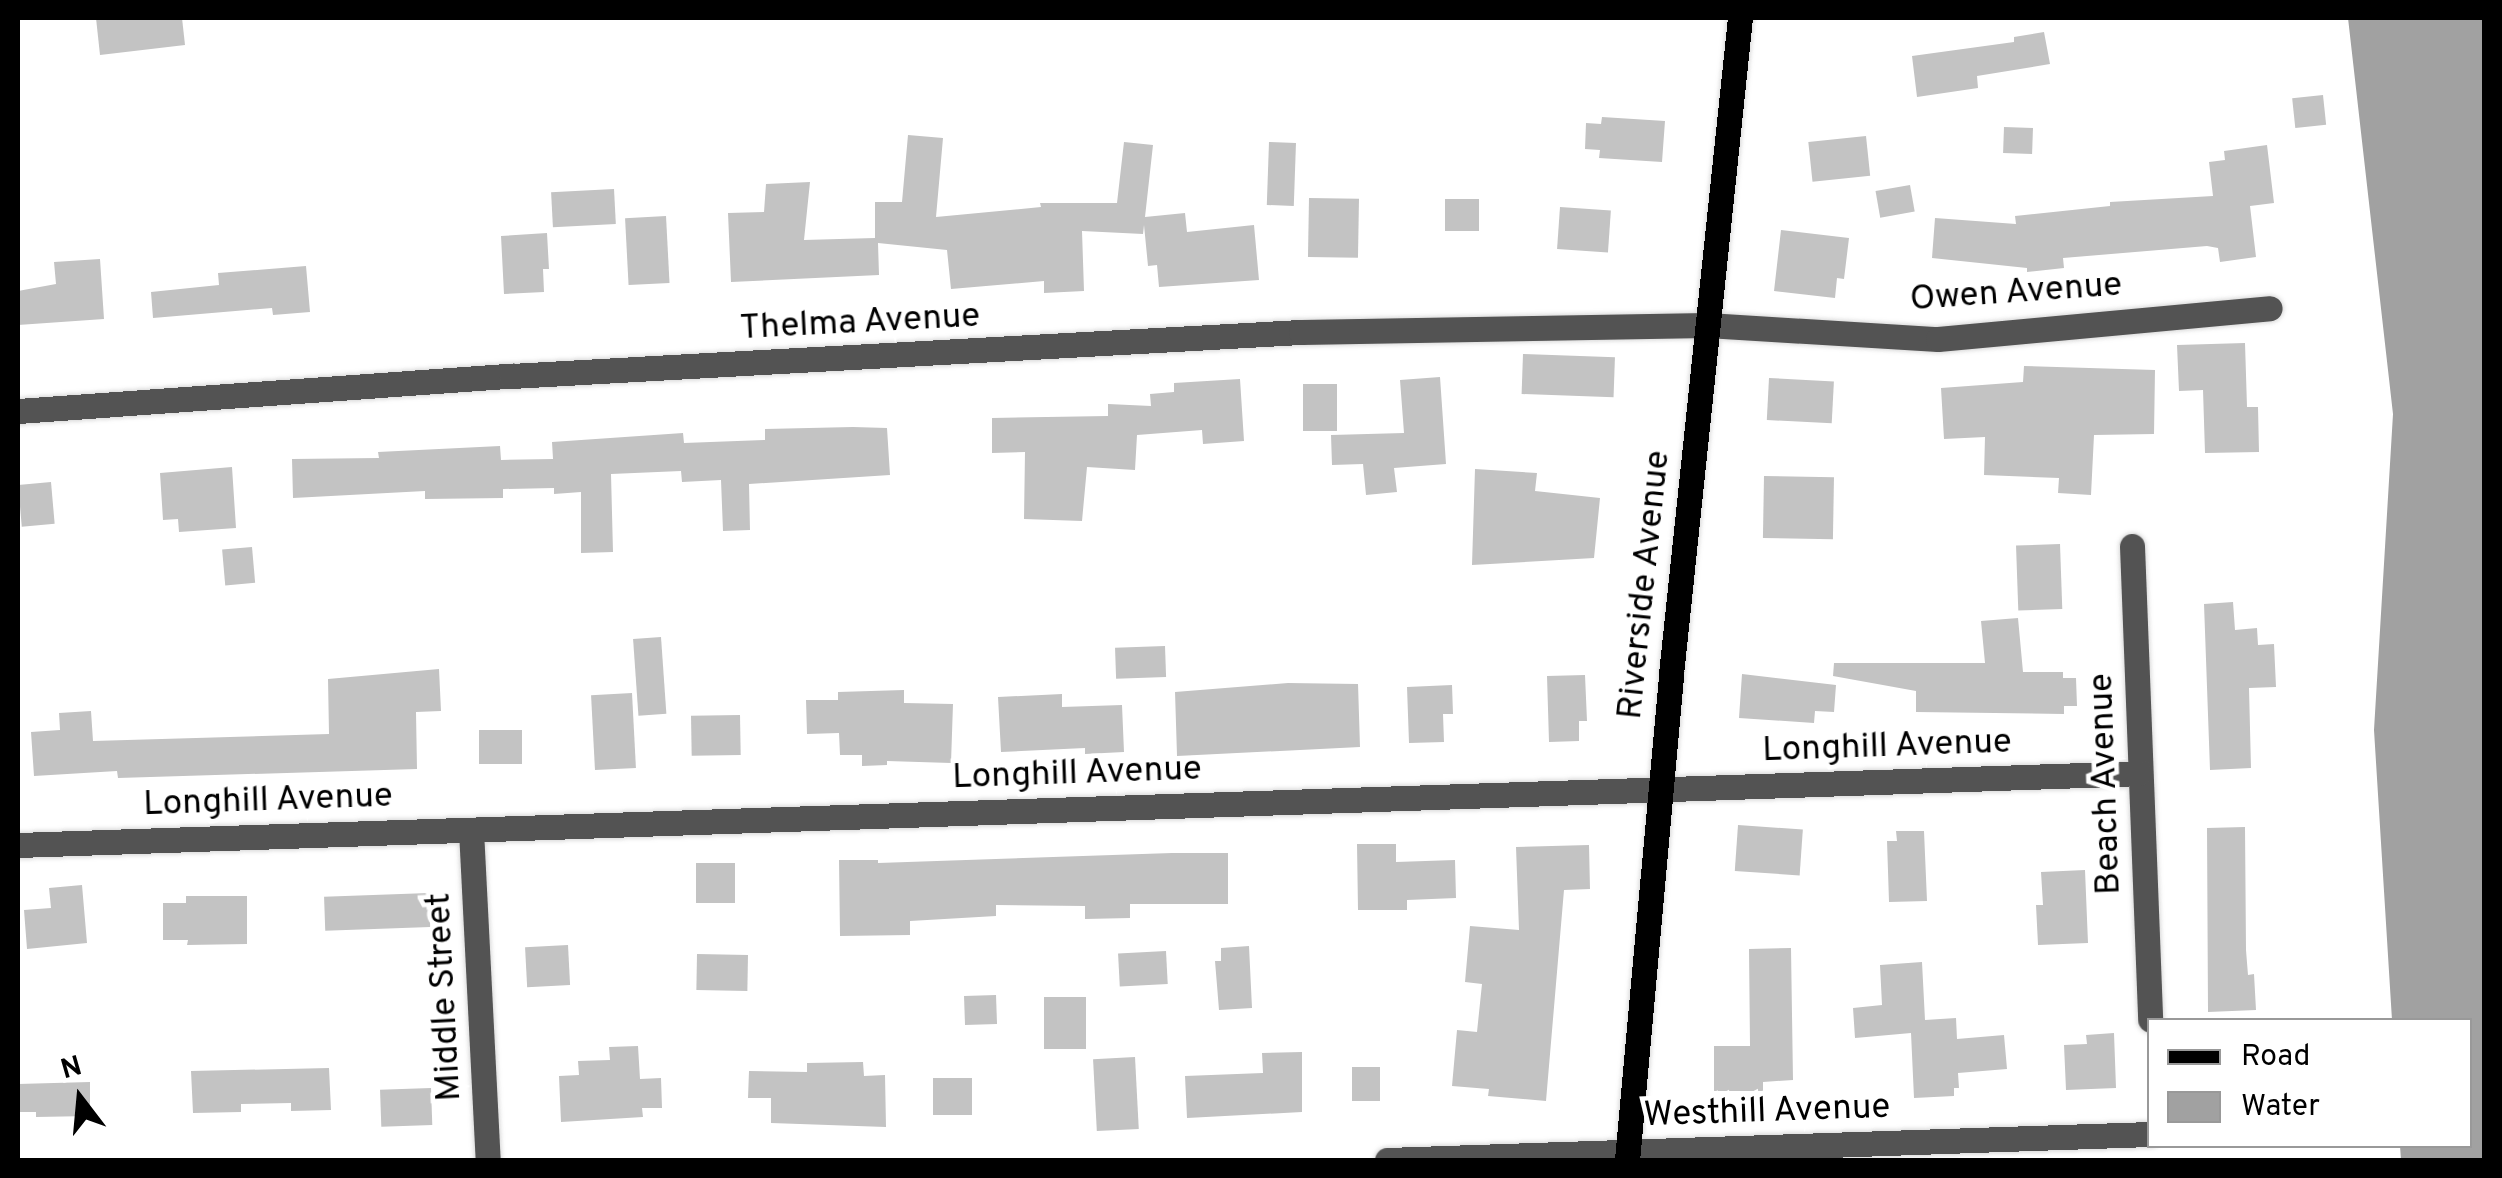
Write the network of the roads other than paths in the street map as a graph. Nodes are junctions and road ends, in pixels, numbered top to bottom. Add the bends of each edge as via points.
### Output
1 (1740, 18) edge
2 (2270, 308) dead end
3 (1706, 325) junction
4 (18, 412) edge
5 (2132, 546) dead end
6 (2140, 773) junction
7 (1661, 789) junction
8 (471, 830) junction
9 (18, 845) edge
10 (2150, 1018) edge
11 (2147, 1134) edge
12 (1627, 1156) edge
13 (488, 1160) edge
14 (1386, 1160) edge

1 - 3 main road, Riverside Avenue
2 - 3 street, Owen Avenue via 1938,339
3 - 4 street, Thelma Avenue via 1300,332 511,376
3 - 7 main road, Riverside Avenue
5 - 6 street, Beach Avenue
6 - 7 street, Longhill Avenue
6 - 10 street, Beach Avenue
7 - 8 street, Longhill Avenue
7 - 12 main road, Riverside Avenue
8 - 9 street, Longhill Avenue
8 - 13 street, Middle Street
11 - 12 street, Westhill Avenue
12 - 14 street, Westhill Avenue

